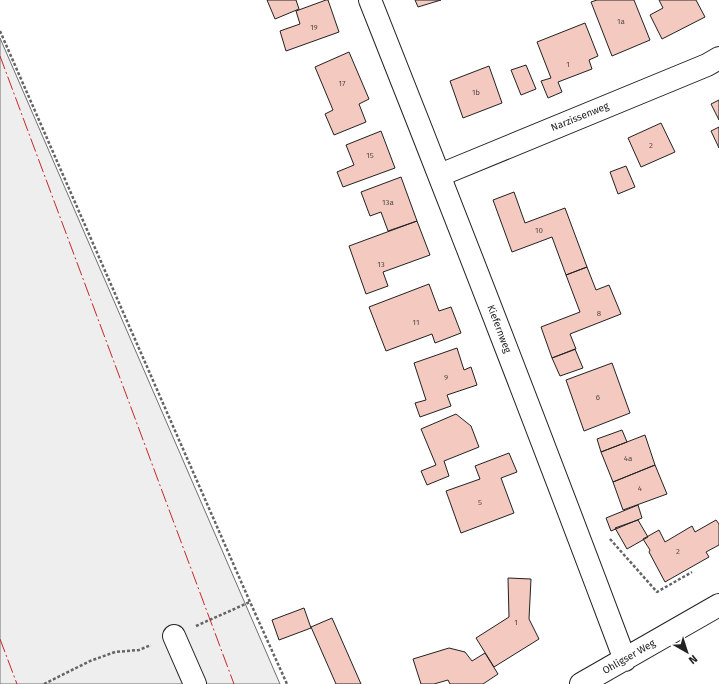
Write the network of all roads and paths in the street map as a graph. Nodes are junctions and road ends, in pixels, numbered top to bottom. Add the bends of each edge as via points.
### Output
1 (370, 0) edge
2 (0, 31) edge
3 (719, 58) edge
4 (440, 175) junction
5 (610, 539) dead end
6 (692, 572) dead end
7 (719, 605) edge
8 (174, 636) dead end
9 (141, 648) dead end
10 (625, 660) junction
11 (44, 684) edge
12 (195, 684) edge
13 (287, 684) edge
14 (581, 684) edge

1 - 4 street, Kiefernweg
2 - 13 path
3 - 4 street, Narzissenweg
4 - 10 street, Kiefernweg
5 - 6 path via 657,592
7 - 10 street, Ohligser Weg
8 - 12 street
9 - 11 path via 115,652 90,661
10 - 14 street, Ohligser Weg

